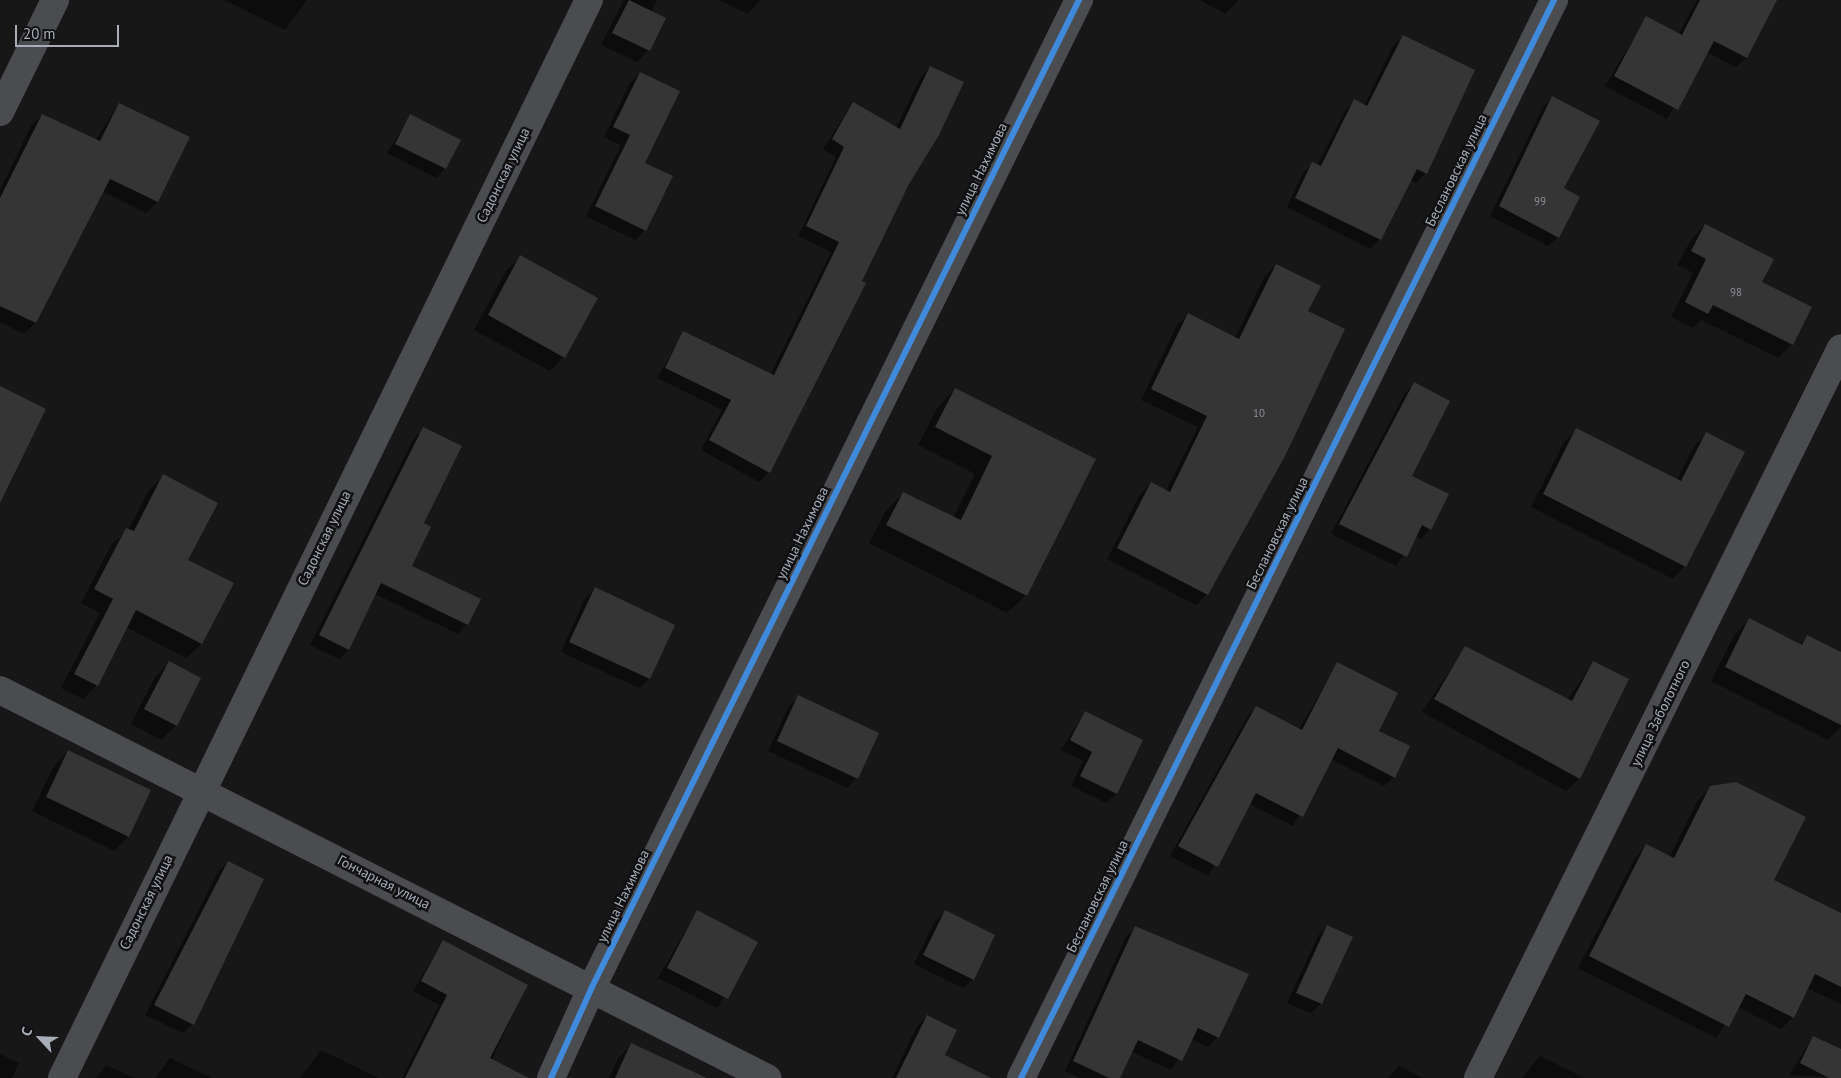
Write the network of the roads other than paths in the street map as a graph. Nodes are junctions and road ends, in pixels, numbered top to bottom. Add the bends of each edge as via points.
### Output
1 (55, 0) edge
2 (589, 0) edge
3 (1079, 0) edge
4 (1554, 0) edge
5 (0, 112) edge
6 (1841, 348) edge
7 (0, 690) edge
8 (201, 790) junction
9 (592, 987) junction
10 (62, 1078) edge
11 (551, 1078) edge
12 (767, 1078) edge
13 (1021, 1078) edge
14 (1478, 1078) edge

1 - 5 street
2 - 8 street, Садонская улица
3 - 9 street, улица Нахимова
4 - 13 street, Беслановская улица
6 - 14 street, улица Заболотного
7 - 8 street, Гончарная улица
8 - 9 street, Гончарная улица
8 - 10 street, Садонская улица
9 - 11 street, улица Нахимова
9 - 12 street, Гончарная улица

